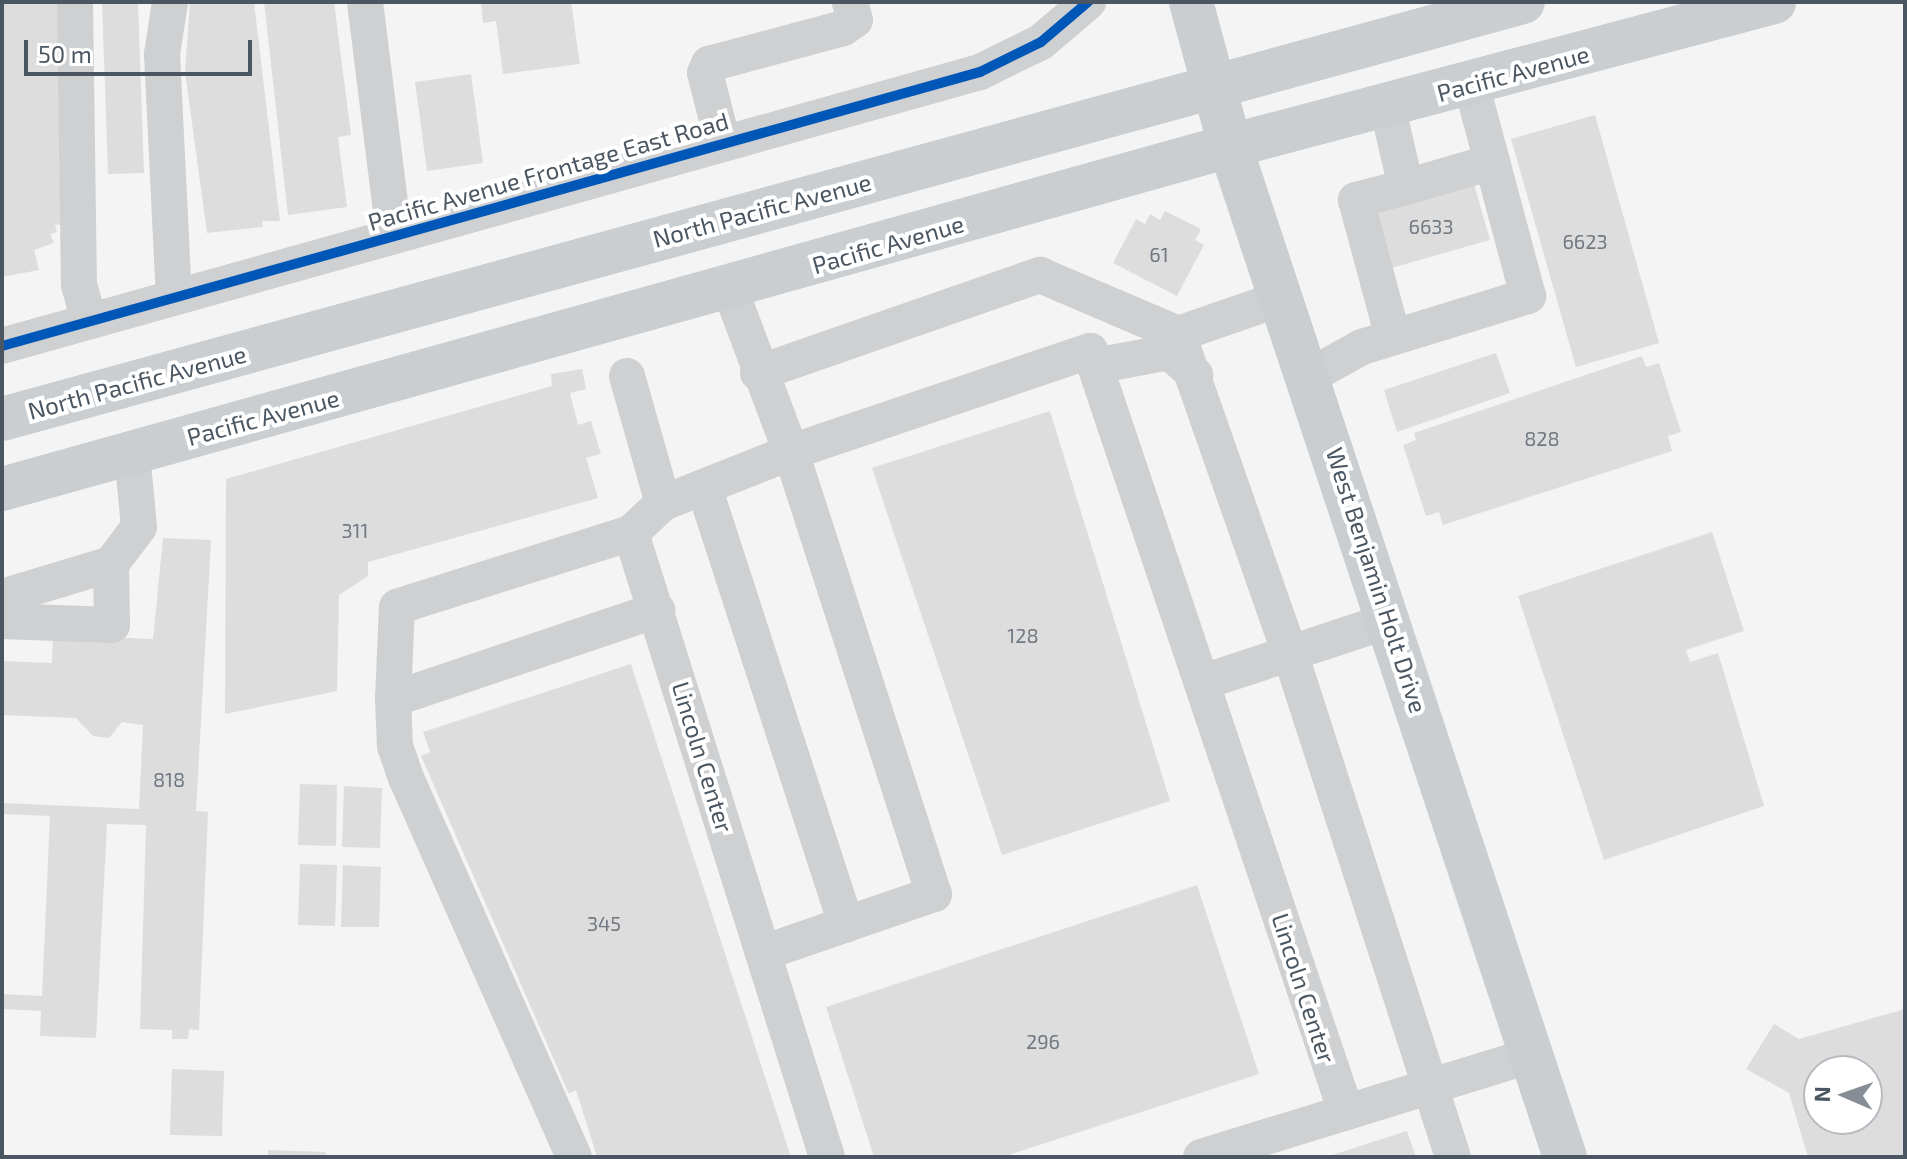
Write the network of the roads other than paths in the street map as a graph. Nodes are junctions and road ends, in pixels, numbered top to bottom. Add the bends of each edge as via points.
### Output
1 (75, 2) edge
2 (170, 2) edge
3 (365, 2) edge
4 (850, 2) edge
5 (1088, 2) edge
6 (1191, 2) edge
7 (1523, 2) edge
8 (1774, 2) edge
9 (1471, 83) junction
10 (1214, 87) junction
11 (1387, 105) junction
12 (723, 143) junction
13 (1230, 146) junction
14 (1492, 162) junction
15 (1406, 187) junction
16 (394, 235) junction
17 (730, 289) junction
18 (174, 297) junction
19 (1282, 298) junction
20 (1112, 308) junction
21 (89, 321) junction
22 (1178, 334) junction
23 (1393, 337) junction
24 (2, 346) edge
25 (1092, 358) junction
26 (758, 373) junction
27 (627, 376) dead end
28 (1196, 376) junction
29 (1308, 377) junction
30 (2, 419) edge
31 (791, 452) junction
32 (132, 453) junction
33 (2, 489) edge
34 (705, 490) junction
35 (663, 503) junction
36 (631, 533) junction
37 (111, 564) junction
38 (2, 597) edge
39 (657, 610) junction
40 (1391, 620) junction
41 (2, 621) edge
42 (1290, 653) junction
43 (1203, 682) junction
44 (393, 699) junction
45 (846, 925) junction
46 (763, 953) junction
47 (1532, 1055) junction
48 (1432, 1086) junction
49 (1346, 1112) junction
50 (574, 1157) edge
51 (827, 1157) edge
52 (1201, 1157) edge
53 (1453, 1157) edge
54 (1565, 1157) edge

1 - 21 street via 79,285
2 - 18 street via 162,54
3 - 16 street
4 - 12 street via 855,20 843,28 709,64 705,73
5 - 12 street, Pacific Avenue Frontage East Road via 1041,42 980,72
6 - 10 main road, West Benjamin Holt Drive
7 - 10 main road, North Pacific Avenue
8 - 9 main road, Pacific Avenue
9 - 11 main road, Pacific Avenue
9 - 14 street
10 - 13 main road, West Benjamin Holt Drive
10 - 30 main road, North Pacific Avenue
11 - 13 main road, Pacific Avenue
11 - 15 street
12 - 16 street, Pacific Avenue Frontage East Road
13 - 17 main road, Pacific Avenue
13 - 19 main road, West Benjamin Holt Drive
14 - 15 street
14 - 23 street via 1528,296
15 - 23 street via 1356,200
16 - 18 street, Pacific Avenue Frontage East Road
17 - 26 street
17 - 32 main road, Pacific Avenue
18 - 21 street, Pacific Avenue Frontage East Road
19 - 22 street
19 - 29 main road, West Benjamin Holt Drive
20 - 22 street
20 - 25 street
20 - 26 street via 1040,275
21 - 24 street, Pacific Avenue Frontage East Road
22 - 28 street
23 - 29 street via 1362,347
25 - 28 street via 1169,352
25 - 31 street
25 - 43 street, Lincoln Center
26 - 31 street
27 - 35 street
28 - 42 street
29 - 40 main road, West Benjamin Holt Drive
31 - 34 street
31 - 45 street via 934,894
32 - 33 main road, Pacific Avenue
32 - 37 street via 139,527
34 - 35 street
34 - 45 street
35 - 36 street
36 - 39 street, Lincoln Center
36 - 44 street via 397,607
37 - 38 street
37 - 41 street via 112,625
39 - 44 street
39 - 46 street, Lincoln Center
40 - 42 street
40 - 47 main road, West Benjamin Holt Drive
42 - 43 street
42 - 48 street
43 - 49 street, Lincoln Center
44 - 50 street via 393,737 407,780
45 - 46 street
46 - 51 street, Lincoln Center
47 - 48 street
47 - 54 main road, West Benjamin Holt Drive
48 - 49 street
48 - 53 street
49 - 52 street

